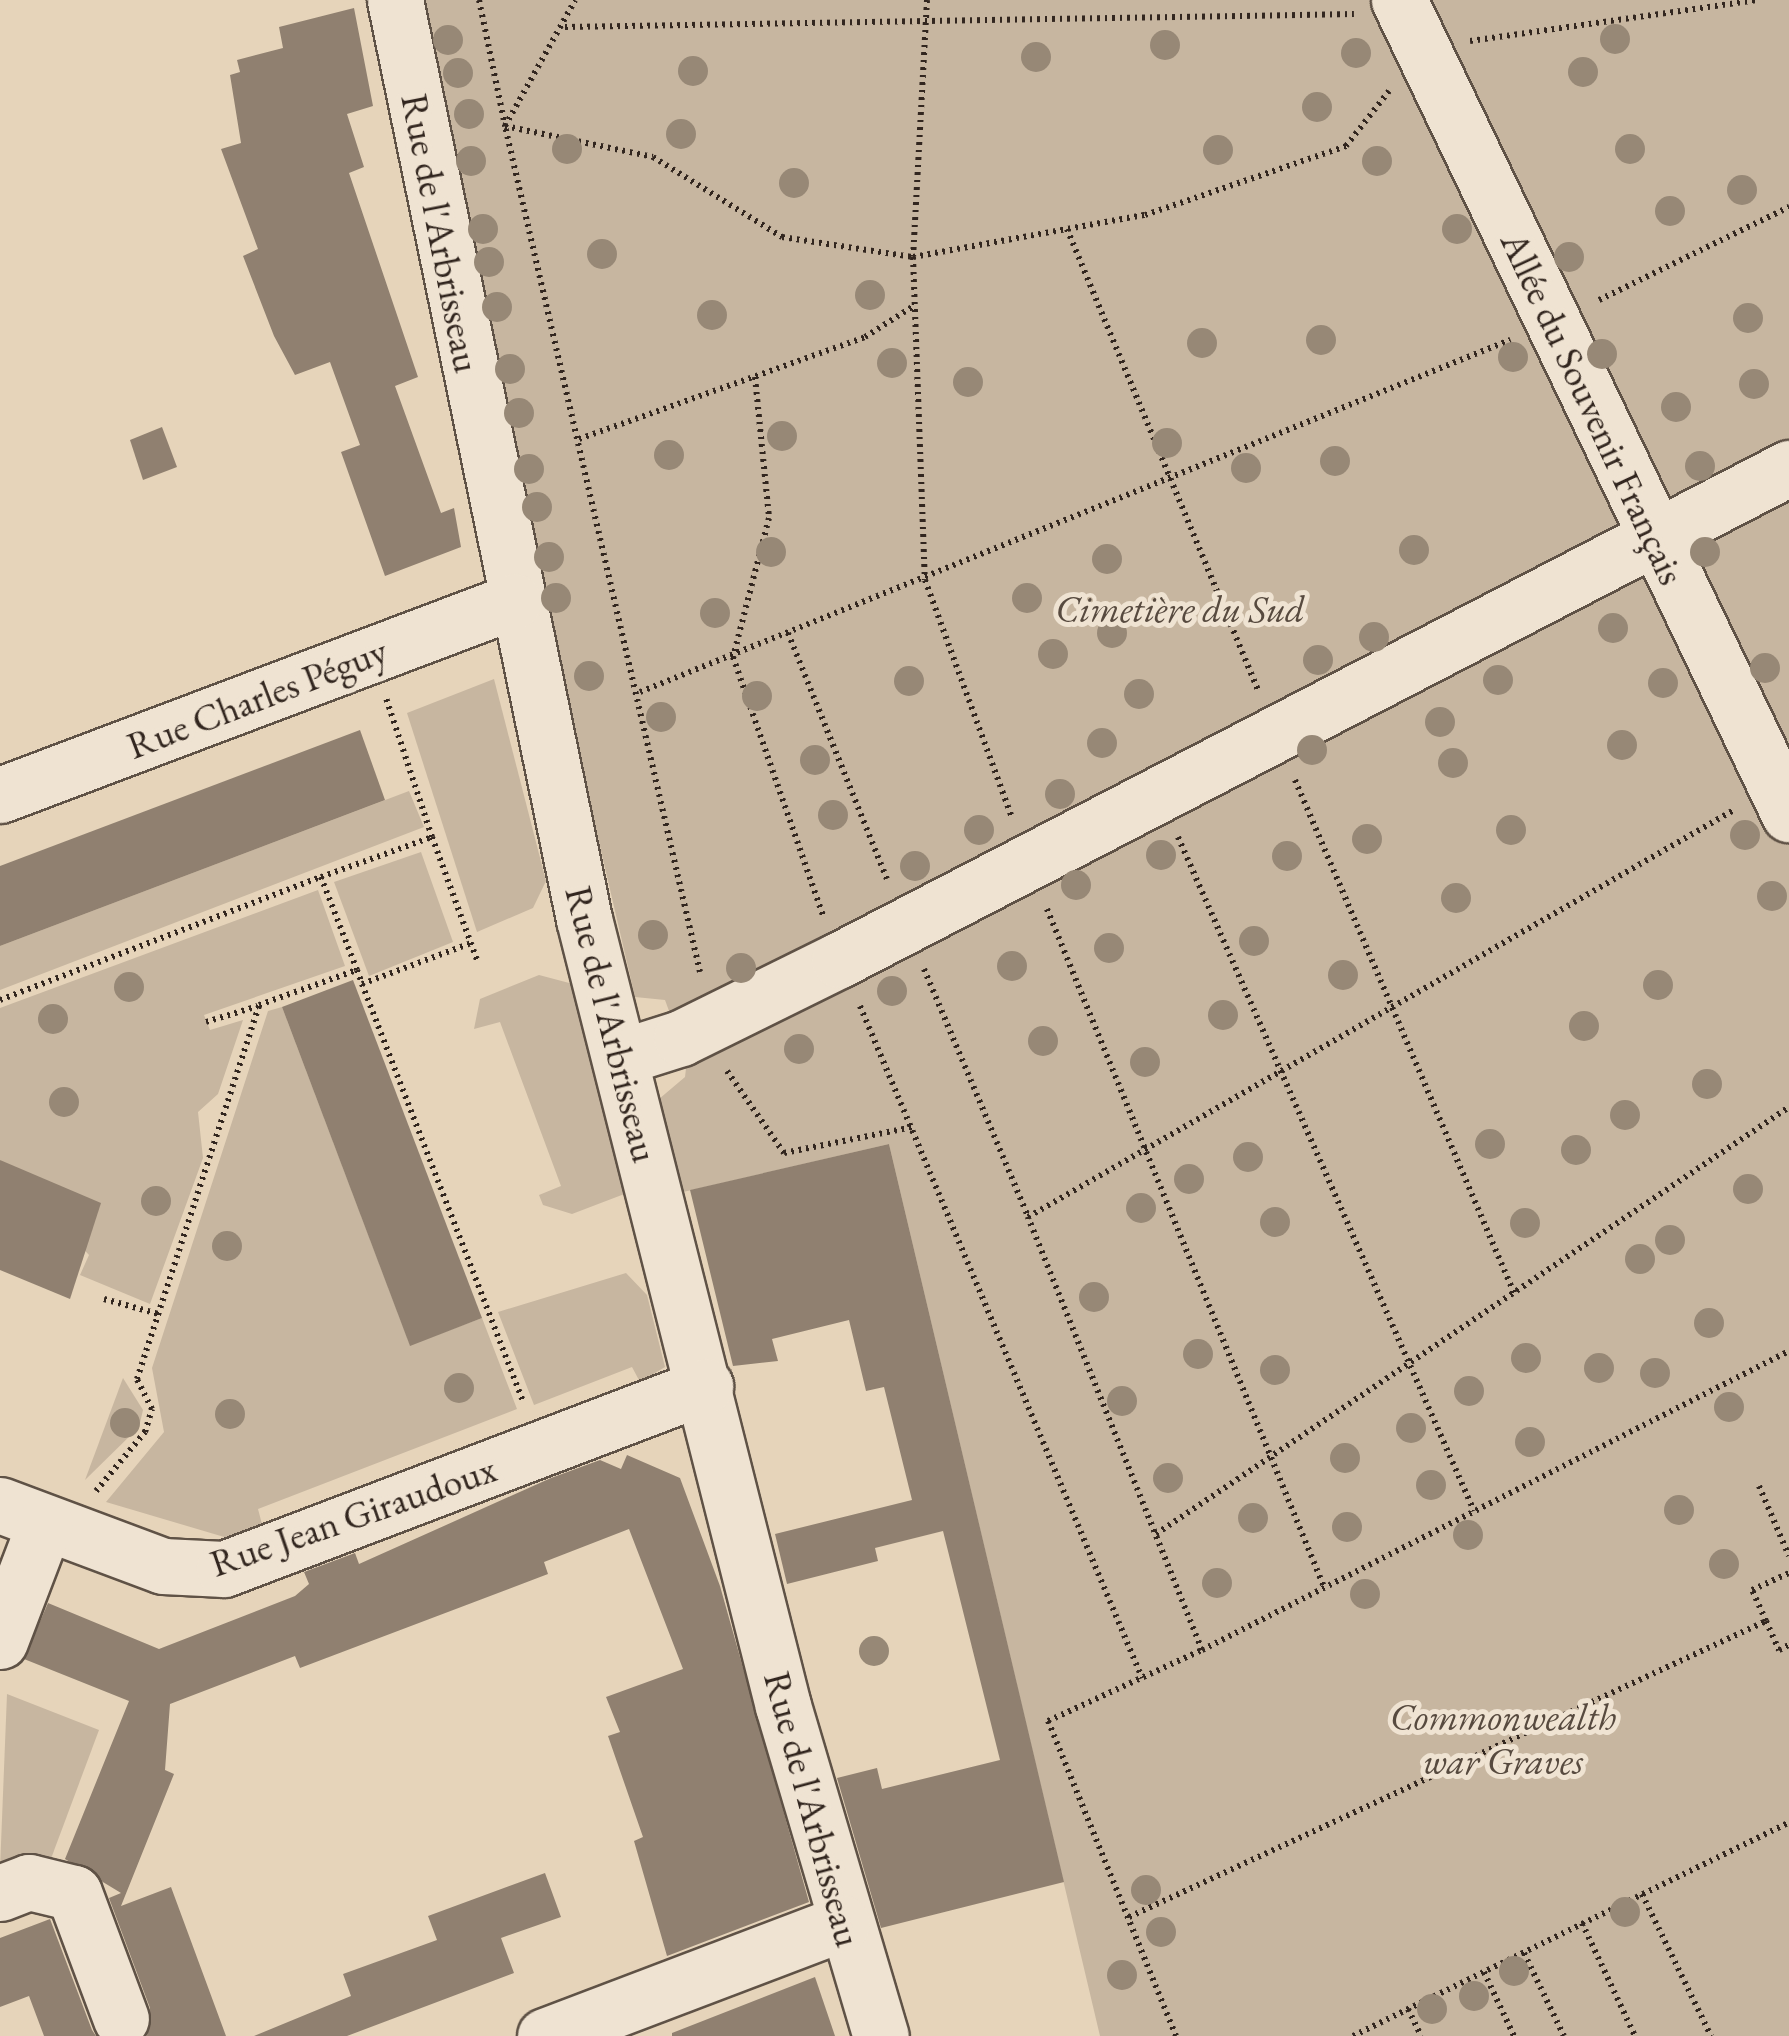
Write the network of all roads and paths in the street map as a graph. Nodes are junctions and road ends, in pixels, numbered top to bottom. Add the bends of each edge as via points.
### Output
1 (395, 0) edge
2 (480, 0) edge
3 (575, 0) edge
4 (928, 0) edge
5 (1757, 0) edge
6 (927, 18) junction
7 (1409, 21) edge
8 (566, 27) junction
9 (505, 126) junction
10 (1789, 207) edge
11 (1067, 230) junction
12 (914, 257) junction
13 (915, 305) junction
14 (1552, 322) junction
15 (755, 377) junction
16 (579, 439) junction
17 (1789, 468) edge
18 (1175, 478) junction
19 (1653, 539) junction
20 (925, 580) junction
21 (514, 600) junction
22 (788, 634) junction
23 (369, 655) junction
24 (734, 657) junction
25 (640, 692) junction
26 (1276, 736) junction
27 (0, 795) edge
28 (1160, 795) junction
29 (1782, 800) edge
30 (432, 837) junction
31 (1028, 862) junction
32 (321, 878) junction
33 (906, 925) junction
34 (471, 943) junction
35 (477, 960) dead end
36 (839, 960) junction
37 (357, 970) junction
38 (362, 984) junction
39 (0, 1000) edge
40 (259, 1005) junction
41 (1392, 1008) junction
42 (710, 1020) junction
43 (206, 1022) dead end
44 (621, 1057) junction
45 (1280, 1071) junction
46 (1789, 1107) edge
47 (914, 1126) junction
48 (1145, 1149) junction
49 (1028, 1217) junction
50 (1514, 1293) junction
51 (104, 1300) dead end
52 (159, 1314) junction
53 (1789, 1352) edge
54 (1409, 1363) junction
55 (705, 1386) junction
56 (541, 1449) junction
57 (1271, 1456) junction
58 (1758, 1486) dead end
59 (1474, 1511) junction
60 (36, 1519) edge
61 (1156, 1534) junction
62 (1789, 1556) edge
63 (1789, 1573) edge
64 (1324, 1587) junction
65 (1766, 1621) junction
66 (0, 1640) edge
67 (1789, 1645) edge
68 (1202, 1650) junction
69 (1142, 1678) junction
70 (1789, 1822) edge
71 (0, 1893) edge
72 (1642, 1894) junction
73 (1129, 1918) junction
74 (842, 1924) junction
75 (1582, 1924) junction
76 (1524, 1952) junction
77 (1484, 1972) junction
78 (1408, 2010) junction
79 (121, 2019) dead end
80 (545, 2036) edge
81 (881, 2036) edge
82 (1176, 2036) edge
83 (1354, 2036) edge
84 (1421, 2036) edge
85 (1514, 2036) edge
86 (1564, 2036) edge
87 (1635, 2036) edge
88 (1711, 2036) edge

1 - 21 street, Rue de l'Arbrisseau
2 - 9 path
3 - 8 path
4 - 6 path
5 - 7 path
6 - 7 path
6 - 8 path
6 - 12 path
7 - 11 path via 1346,146 1145,215
7 - 14 street, Allée du Souvenir Français
8 - 9 path
9 - 12 path via 652,157 782,237
9 - 16 path
10 - 14 path
11 - 12 path
11 - 18 path
12 - 13 path
13 - 15 path via 865,337
13 - 20 path
14 - 18 path
14 - 19 street, Allée du Souvenir Français
15 - 16 path
15 - 24 path via 769,518
16 - 25 path
17 - 19 street
18 - 20 path
18 - 26 path
19 - 26 street
19 - 29 street, Allée du Souvenir Français
20 - 22 path
20 - 31 path
21 - 23 street, Rue Charles Péguy
21 - 44 street, Rue de l'Arbrisseau
22 - 24 path
22 - 33 path
23 - 27 street, Rue Charles Péguy
23 - 30 path
24 - 25 path
24 - 36 path
25 - 42 path
26 - 28 street
26 - 41 path
28 - 31 street
28 - 45 path
29 - 41 path
30 - 32 path
30 - 34 path
31 - 33 street
31 - 48 path
32 - 37 path
32 - 39 path
33 - 36 street
33 - 49 path
34 - 35 path
34 - 38 path
36 - 42 street
36 - 47 path
37 - 38 path
37 - 40 path
38 - 56 path
40 - 43 path
40 - 52 path
41 - 45 path
41 - 50 path
42 - 44 street
42 - 47 path via 734,1092 784,1154
44 - 55 street, Rue de l'Arbrisseau
45 - 48 path
45 - 54 path
46 - 50 path
47 - 69 path
48 - 49 path
48 - 57 path
49 - 61 path
50 - 54 path
51 - 52 path
52 - 60 path via 137,1380 152,1410 146,1432
53 - 59 path
54 - 57 path
54 - 59 path
55 - 56 street, Rue Jean Giraudoux
55 - 74 street, Rue de l'Arbrisseau
56 - 60 street, Rue Jean Giraudoux via 224,1569 162,1566
57 - 61 path
57 - 64 path
58 - 62 path
59 - 64 path
60 - 66 street
61 - 68 path
63 - 65 path via 1752,1590
64 - 68 path
65 - 67 path via 1780,1650
65 - 73 path
68 - 69 path
69 - 73 path via 1048,1722
70 - 72 path
71 - 79 street via 29,1882 74,1894
72 - 75 path
72 - 88 path
73 - 82 path
74 - 80 street
74 - 81 street, Rue de l'Arbrisseau
75 - 76 path
75 - 87 path
76 - 77 path
76 - 86 path
77 - 78 path
77 - 85 path
78 - 83 path
78 - 84 path

